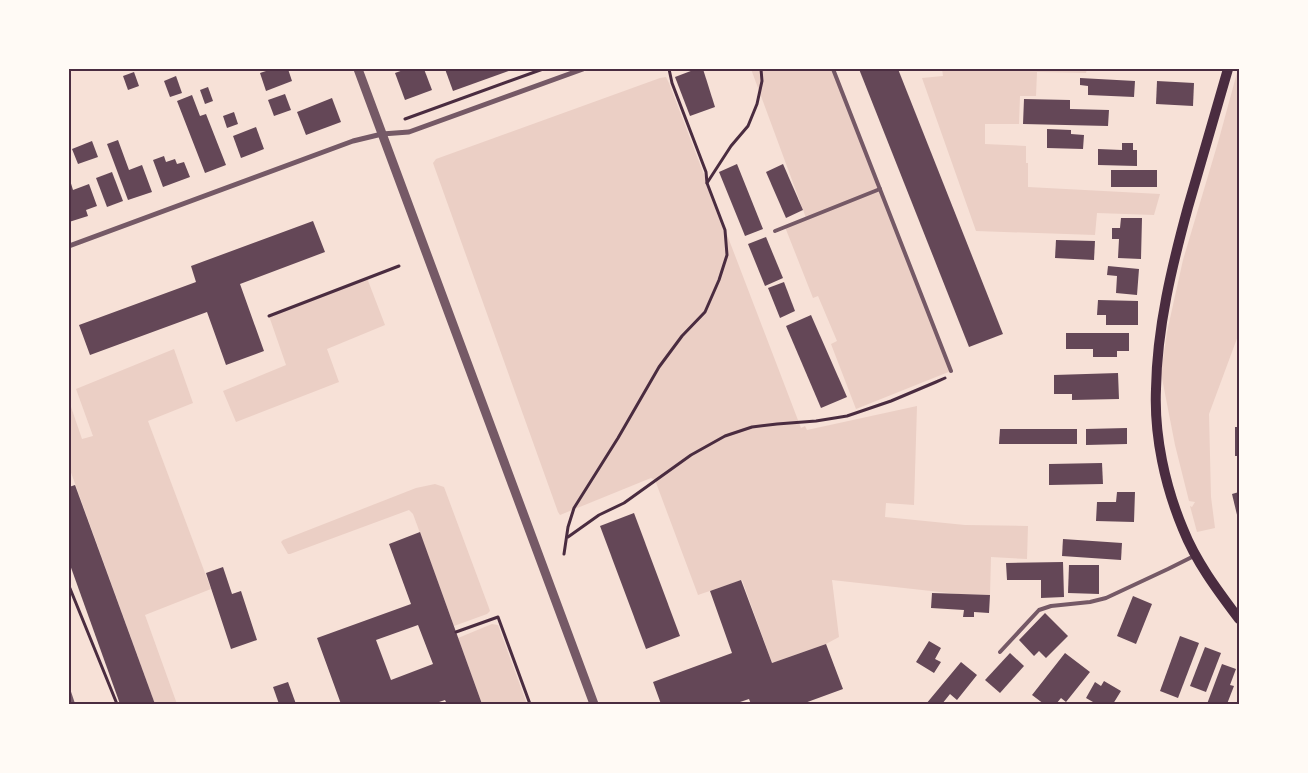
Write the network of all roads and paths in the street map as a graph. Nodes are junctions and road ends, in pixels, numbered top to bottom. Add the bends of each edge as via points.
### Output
1 (358, 69) edge
2 (543, 69) edge
3 (584, 69) edge
4 (670, 69) edge
5 (761, 69) edge
6 (833, 69) edge
7 (1228, 69) edge
8 (405, 119) dead end
9 (382, 134) junction
10 (707, 183) junction
11 (880, 189) junction
12 (775, 231) dead end
13 (69, 246) edge
14 (399, 266) dead end
15 (268, 316) dead end
16 (950, 373) joint
17 (567, 537) junction
18 (564, 554) dead end
19 (1196, 555) junction
20 (69, 586) edge
21 (1239, 619) edge
22 (456, 632) dead end
23 (1000, 652) dead end
24 (69, 692) edge
25 (73, 704) edge
26 (117, 704) edge
27 (530, 704) edge
28 (594, 704) edge

1 - 9 street
2 - 8 path
3 - 9 street via 409,132
4 - 10 path
5 - 10 path via 757,104 748,126 730,146
6 - 11 lane
7 - 19 main road via 1178,243 1166,297 1156,390 1162,464 1183,530
9 - 13 street via 353,141
9 - 28 street
10 - 17 path via 725,230 727,255 719,280 704,312 659,367 574,508
11 - 12 lane
11 - 16 lane
14 - 15 path
16 - 17 path via 891,401 847,416 752,427 724,436
17 - 18 path
19 - 21 main road
19 - 23 lane via 1106,598 1039,610
20 - 26 path
22 - 27 path via 498,617
24 - 25 lane

